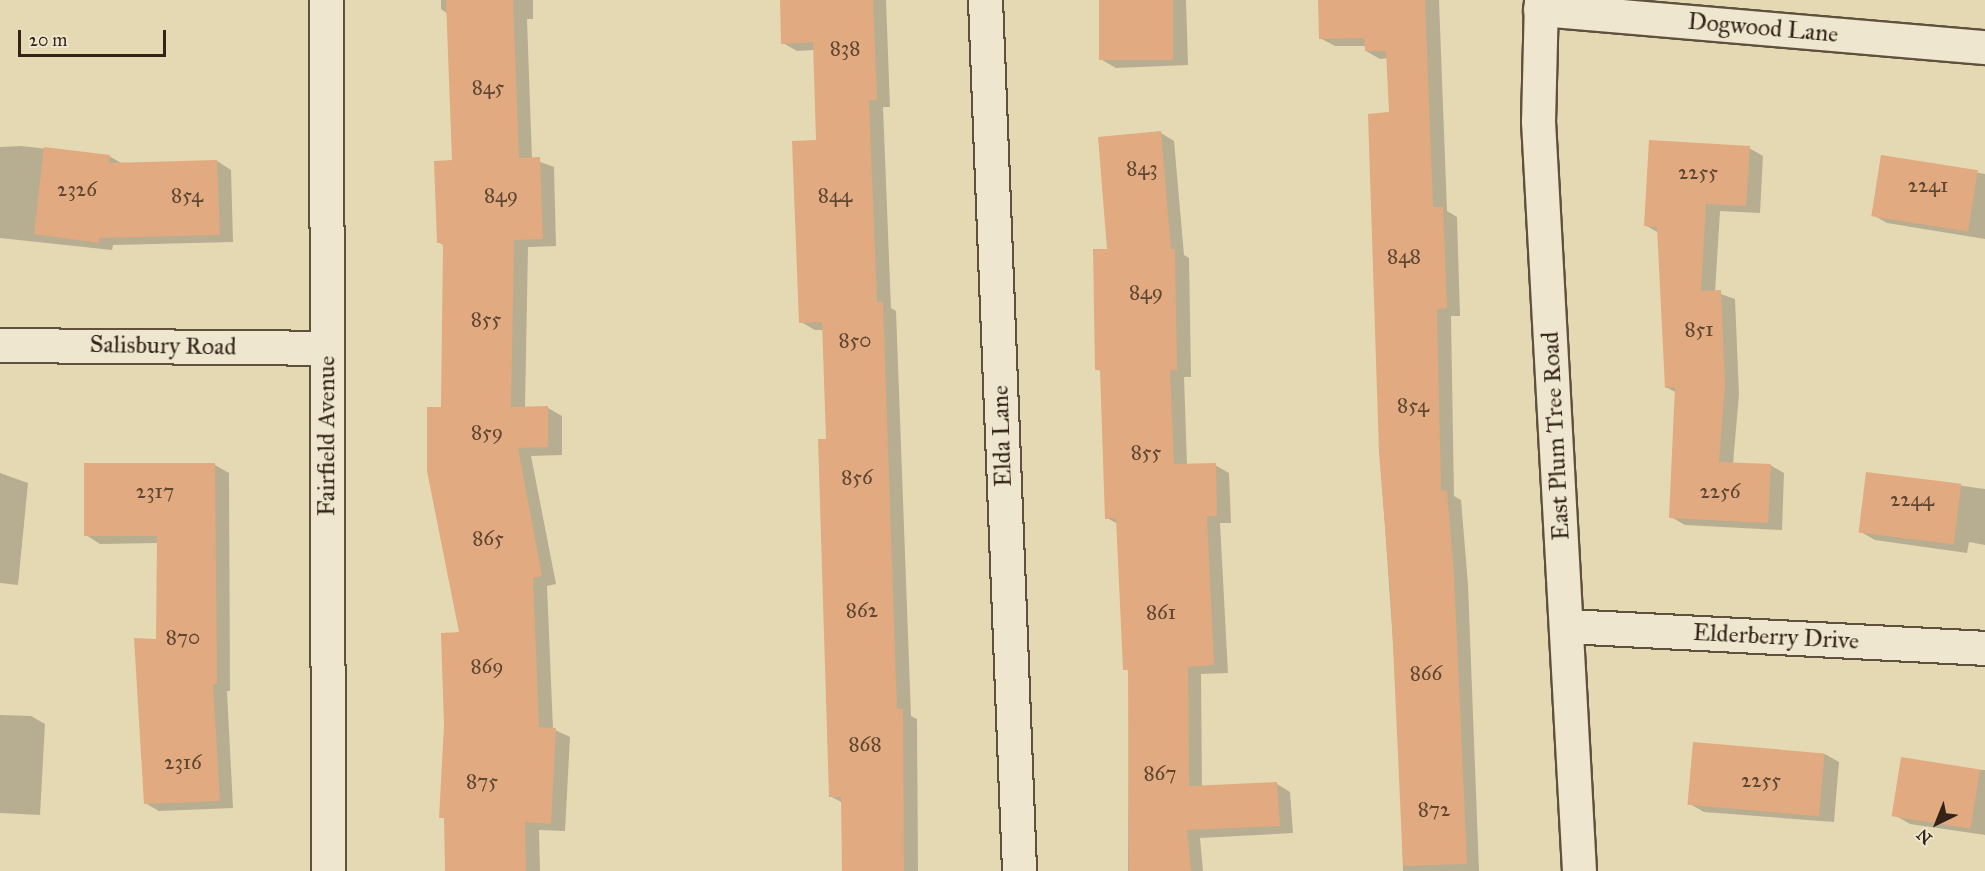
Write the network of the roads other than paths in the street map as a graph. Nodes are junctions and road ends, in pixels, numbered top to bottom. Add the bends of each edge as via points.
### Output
1 (326, 0) edge
2 (985, 0) edge
3 (1540, 5) edge
4 (1985, 47) edge
5 (0, 345) edge
6 (327, 348) junction
7 (1567, 626) junction
8 (1985, 648) edge
9 (328, 871) edge
10 (1019, 871) edge
11 (1580, 871) edge

1 - 6 street, Fairfield Avenue
2 - 10 street, Elda Lane
3 - 4 street, Dogwood Lane
3 - 7 street, East Plum Tree Road via 1538,121
5 - 6 street, Salisbury Road
6 - 9 street, Fairfield Avenue
7 - 8 street, Elderberry Drive
7 - 11 street, East Plum Tree Road

